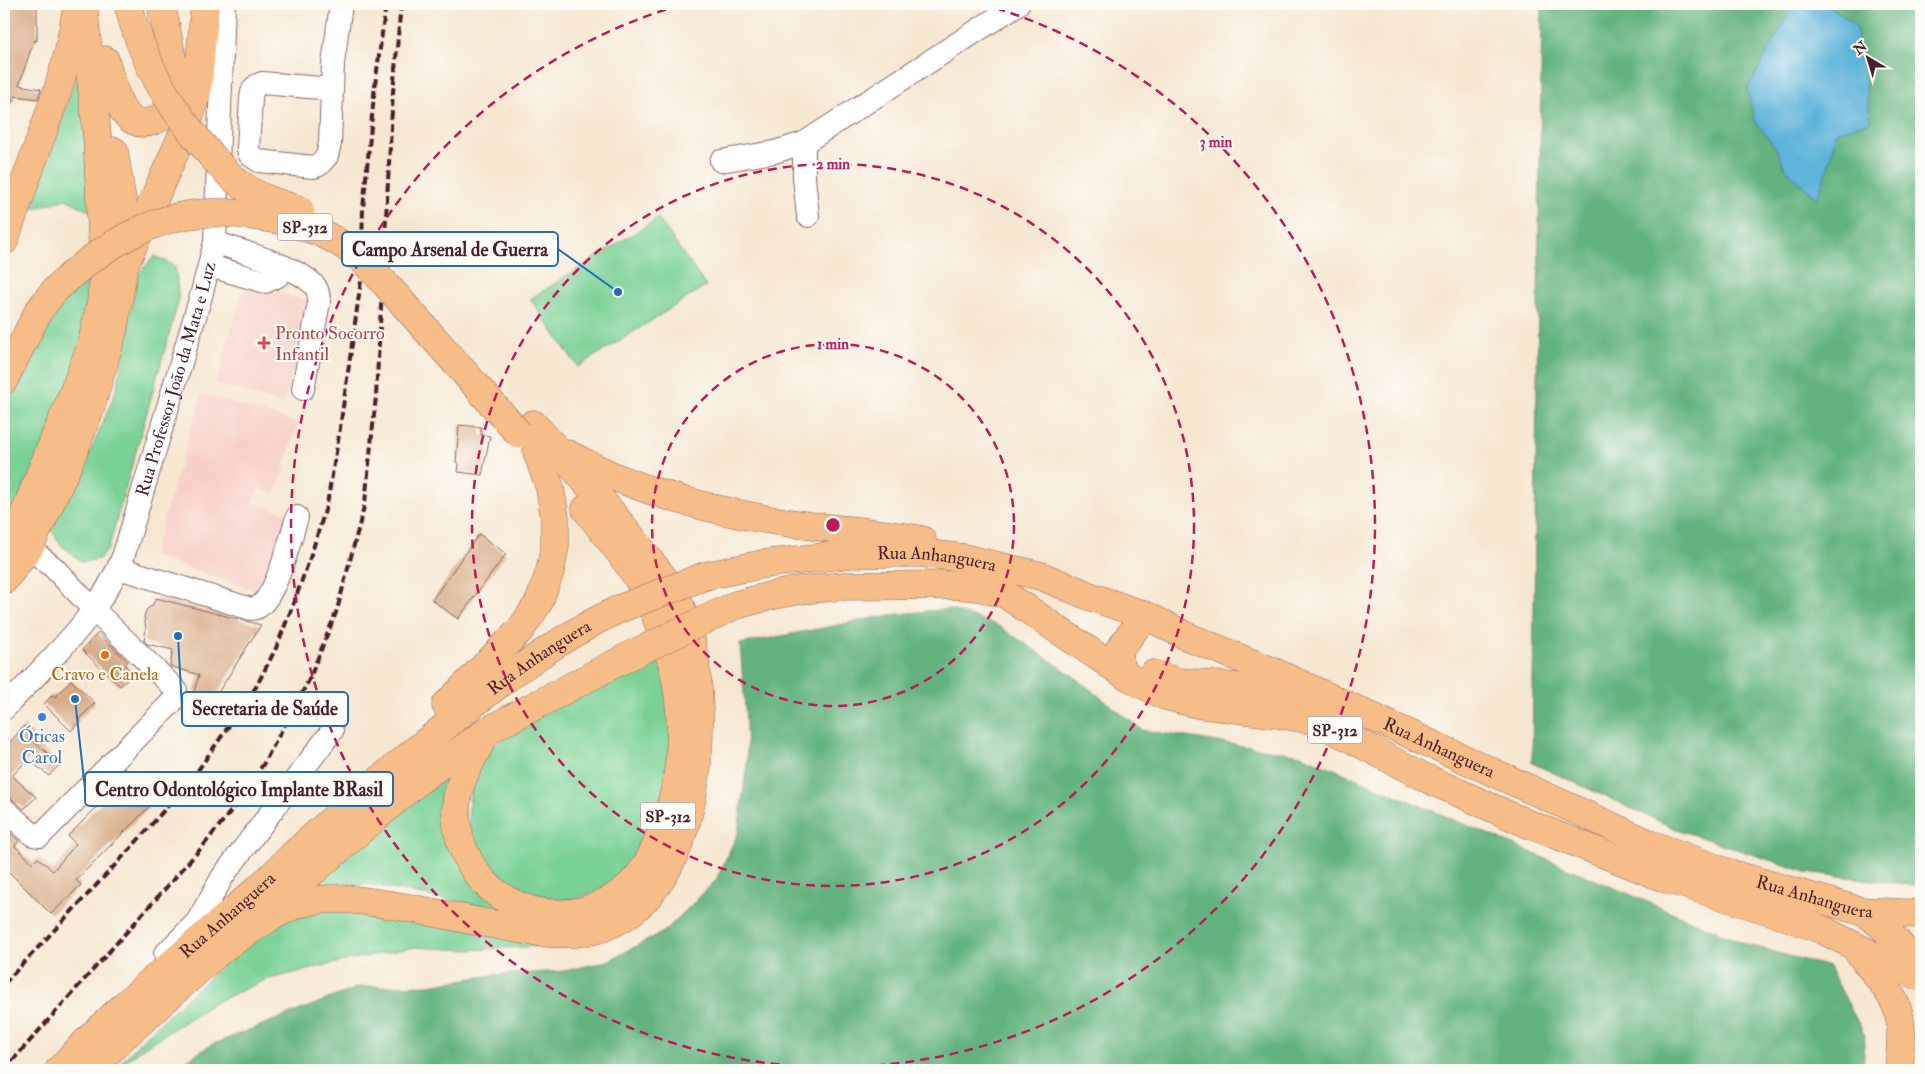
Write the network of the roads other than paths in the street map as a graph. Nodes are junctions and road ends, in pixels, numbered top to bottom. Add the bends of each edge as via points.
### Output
1 (58, 4) edge
2 (77, 4) edge
3 (83, 4) edge
4 (100, 4) edge
5 (128, 4) edge
6 (161, 4) edge
7 (205, 4) edge
8 (224, 4) edge
9 (341, 4) edge
10 (1018, 4) edge
11 (105, 60) junction
12 (332, 89) junction
13 (57, 92) junction
14 (804, 142) junction
15 (721, 161) dead end
16 (284, 205) junction
17 (808, 216) dead end
18 (4, 241) edge
19 (215, 242) junction
20 (124, 266) junction
21 (210, 266) junction
22 (285, 267) junction
23 (32, 310) junction
24 (4, 343) edge
25 (4, 380) edge
26 (303, 389) dead end
27 (536, 439) junction
28 (297, 516) dead end
29 (16, 548) edge
30 (1003, 567) junction
31 (119, 568) junction
32 (1041, 576) junction
33 (4, 580) edge
34 (94, 610) junction
35 (1149, 617) junction
36 (1120, 665) junction
37 (4, 709) edge
38 (1362, 713) junction
39 (332, 731) dead end
40 (488, 731) junction
41 (4, 809) edge
42 (243, 848) junction
43 (292, 856) junction
44 (263, 884) junction
45 (1861, 911) junction
46 (1921, 914) edge
47 (1853, 945) junction
48 (222, 949) junction
49 (1921, 972) edge
50 (1921, 977) edge
51 (75, 1064) edge
52 (1899, 1070) edge

1 - 13 main road via 61,32
2 - 13 main road via 69,51
3 - 29 main road via 97,135 104,275 101,302 91,346 23,518
4 - 11 main road
5 - 16 main road, SP-312, bridge via 135,33 150,68 192,133 243,186
6 - 11 main road via 173,67 173,103 170,110 143,123 126,116
7 - 20 main road via 197,92 186,127
8 - 19 street, Rua Professor João da Mata e Luz
9 - 12 street
10 - 14 street
11 - 20 main road via 109,123 123,207
12 - 12 street via 262,83 256,86 251,98 250,155 259,161 318,165 327,156 330,143
13 - 18 main road
14 - 15 street via 774,152
14 - 17 street
16 - 23 main road, bridge via 218,200 189,202 132,220 95,241 50,278
16 - 27 main road, SP-312, bridge via 322,218 344,230 388,265
19 - 21 street, Rua Professor João da Mata e Luz
19 - 22 street
20 - 29 main road via 113,331 90,410 69,463
21 - 22 street via 265,282 278,276
21 - 31 street, Rua Professor João da Mata e Luz
22 - 26 street via 314,284 319,294
23 - 24 main road
23 - 25 main road, SP-312
23 - 27 main road, SP-312, bridge via 99,253 132,234 171,219 206,213 284,220 320,233 357,255
27 - 32 main road, SP-312 via 613,476 688,502 747,516 934,542
27 - 40 main road, SP-312 via 638,578 655,613 674,669 681,746 672,800 650,860 640,876 623,892 594,908 557,915 524,908 508,901 486,884 467,859 456,811 462,780
27 - 43 main road via 555,518 555,546 539,602 521,629 481,671
27 - 48 main road via 627,531 656,568 679,604 690,639 700,738 695,783 676,852 662,880 618,920 585,932 527,931 388,904 336,899 296,905
28 - 31 street via 274,584 258,608 251,609
29 - 33 main road
29 - 34 street via 53,567
30 - 32 main road, Rua Anhanguera
30 - 36 main road via 1015,586 1046,604
30 - 43 main road, Rua Anhanguera, bridge via 920,553 850,554 763,564 705,576 619,609 543,651 483,696
31 - 34 street, Rua Professor João da Mata e Luz
32 - 35 main road, Rua Anhanguera / SP-312
34 - 37 street, Rua Professor João da Mata e Luz
34 - 41 street via 176,690 176,696 40,836 33,835
35 - 36 main road via 1136,627
35 - 38 main road, Rua Anhanguera / SP-312
36 - 38 main road via 1179,682 1294,692
36 - 40 main road, Rua Anhanguera / SP-312, bridge via 1005,594 978,587 928,584 800,590 736,606 635,653
36 - 47 main road, Rua Anhanguera / SP-312 via 1144,686 1180,701 1317,721 1428,779 1526,823 1667,879 1823,930
38 - 45 main road, Rua Anhanguera / SP-312 via 1650,844 1732,874
39 - 42 street
40 - 48 main road, Rua Anhanguera via 418,782
42 - 44 street via 238,865 239,881 250,886
42 - 51 street via 197,922 128,991
43 - 44 main road, Rua Anhanguera
44 - 51 main road, Rua Anhanguera via 118,1009
45 - 46 main road, Rua Anhanguera / SP-312
45 - 49 main road via 1876,919
47 - 50 main road, Rua Anhanguera / SP-312
47 - 52 main road via 1897,1008 1900,1020
48 - 51 main road, Rua Anhanguera via 119,1041

